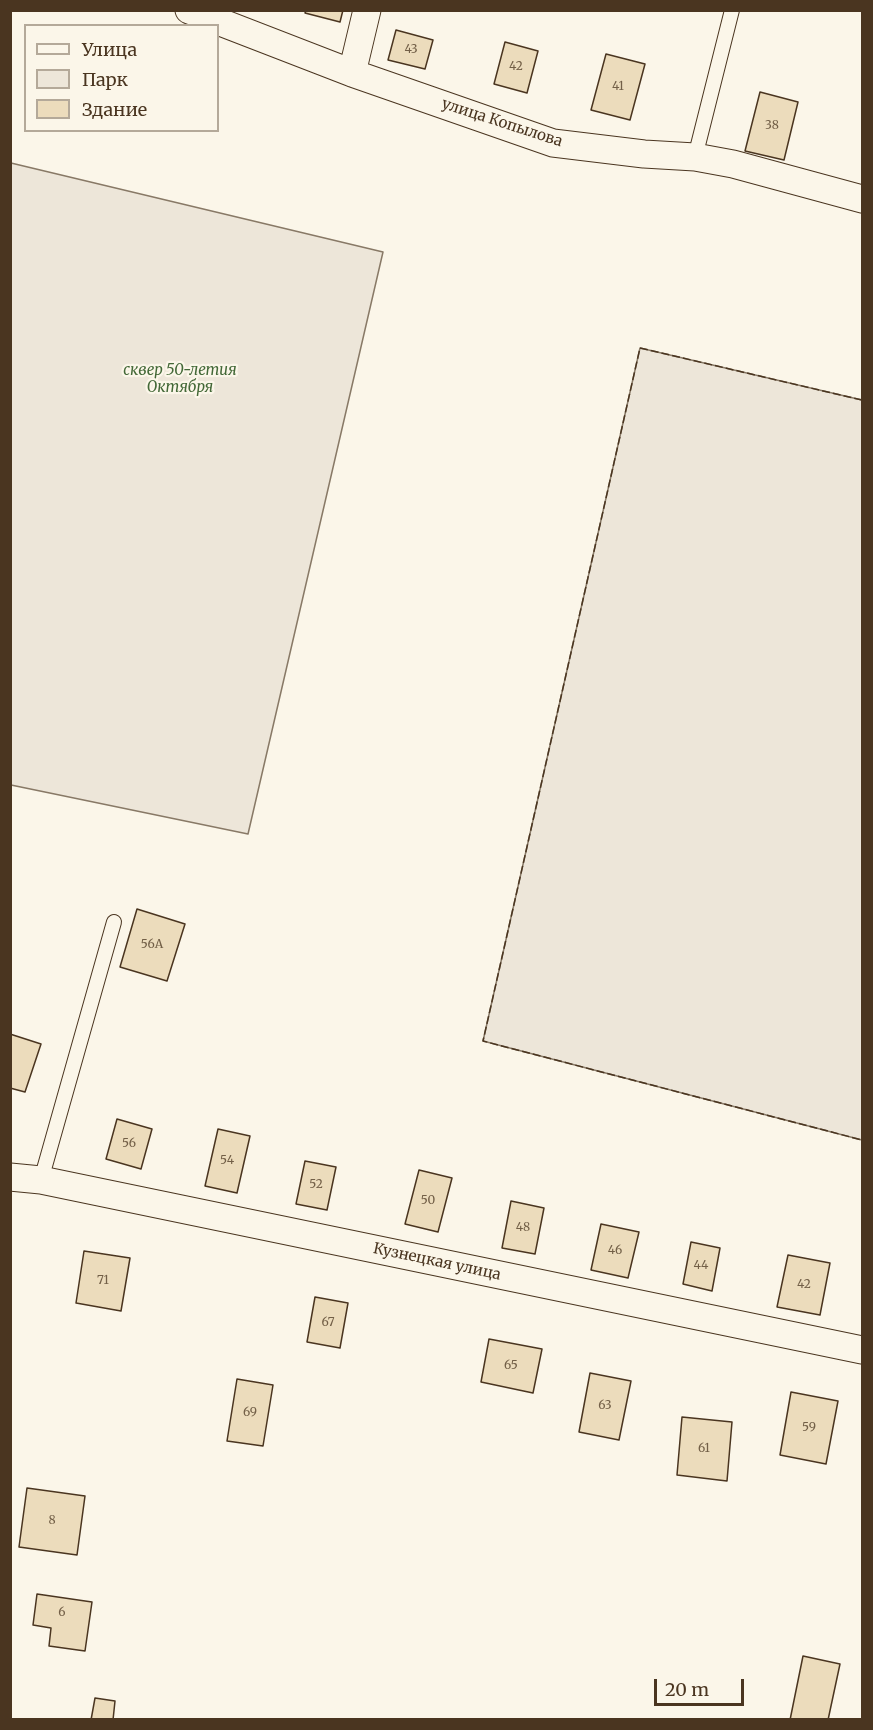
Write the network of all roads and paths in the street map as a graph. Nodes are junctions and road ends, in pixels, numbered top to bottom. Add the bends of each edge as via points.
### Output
1 (189, 10) edge
2 (367, 10) edge
3 (732, 10) edge
4 (351, 73) junction
5 (694, 156) junction
6 (862, 199) edge
7 (114, 922) dead end
8 (10, 1177) edge
9 (41, 1180) junction
10 (862, 1350) edge

1 - 4 street, улица Копылова
2 - 4 street
3 - 5 lane
4 - 5 street, улица Копылова via 553,143
5 - 6 street, улица Копылова
7 - 9 lane
8 - 9 street, Кузнецкая улица
9 - 10 street, Кузнецкая улица

